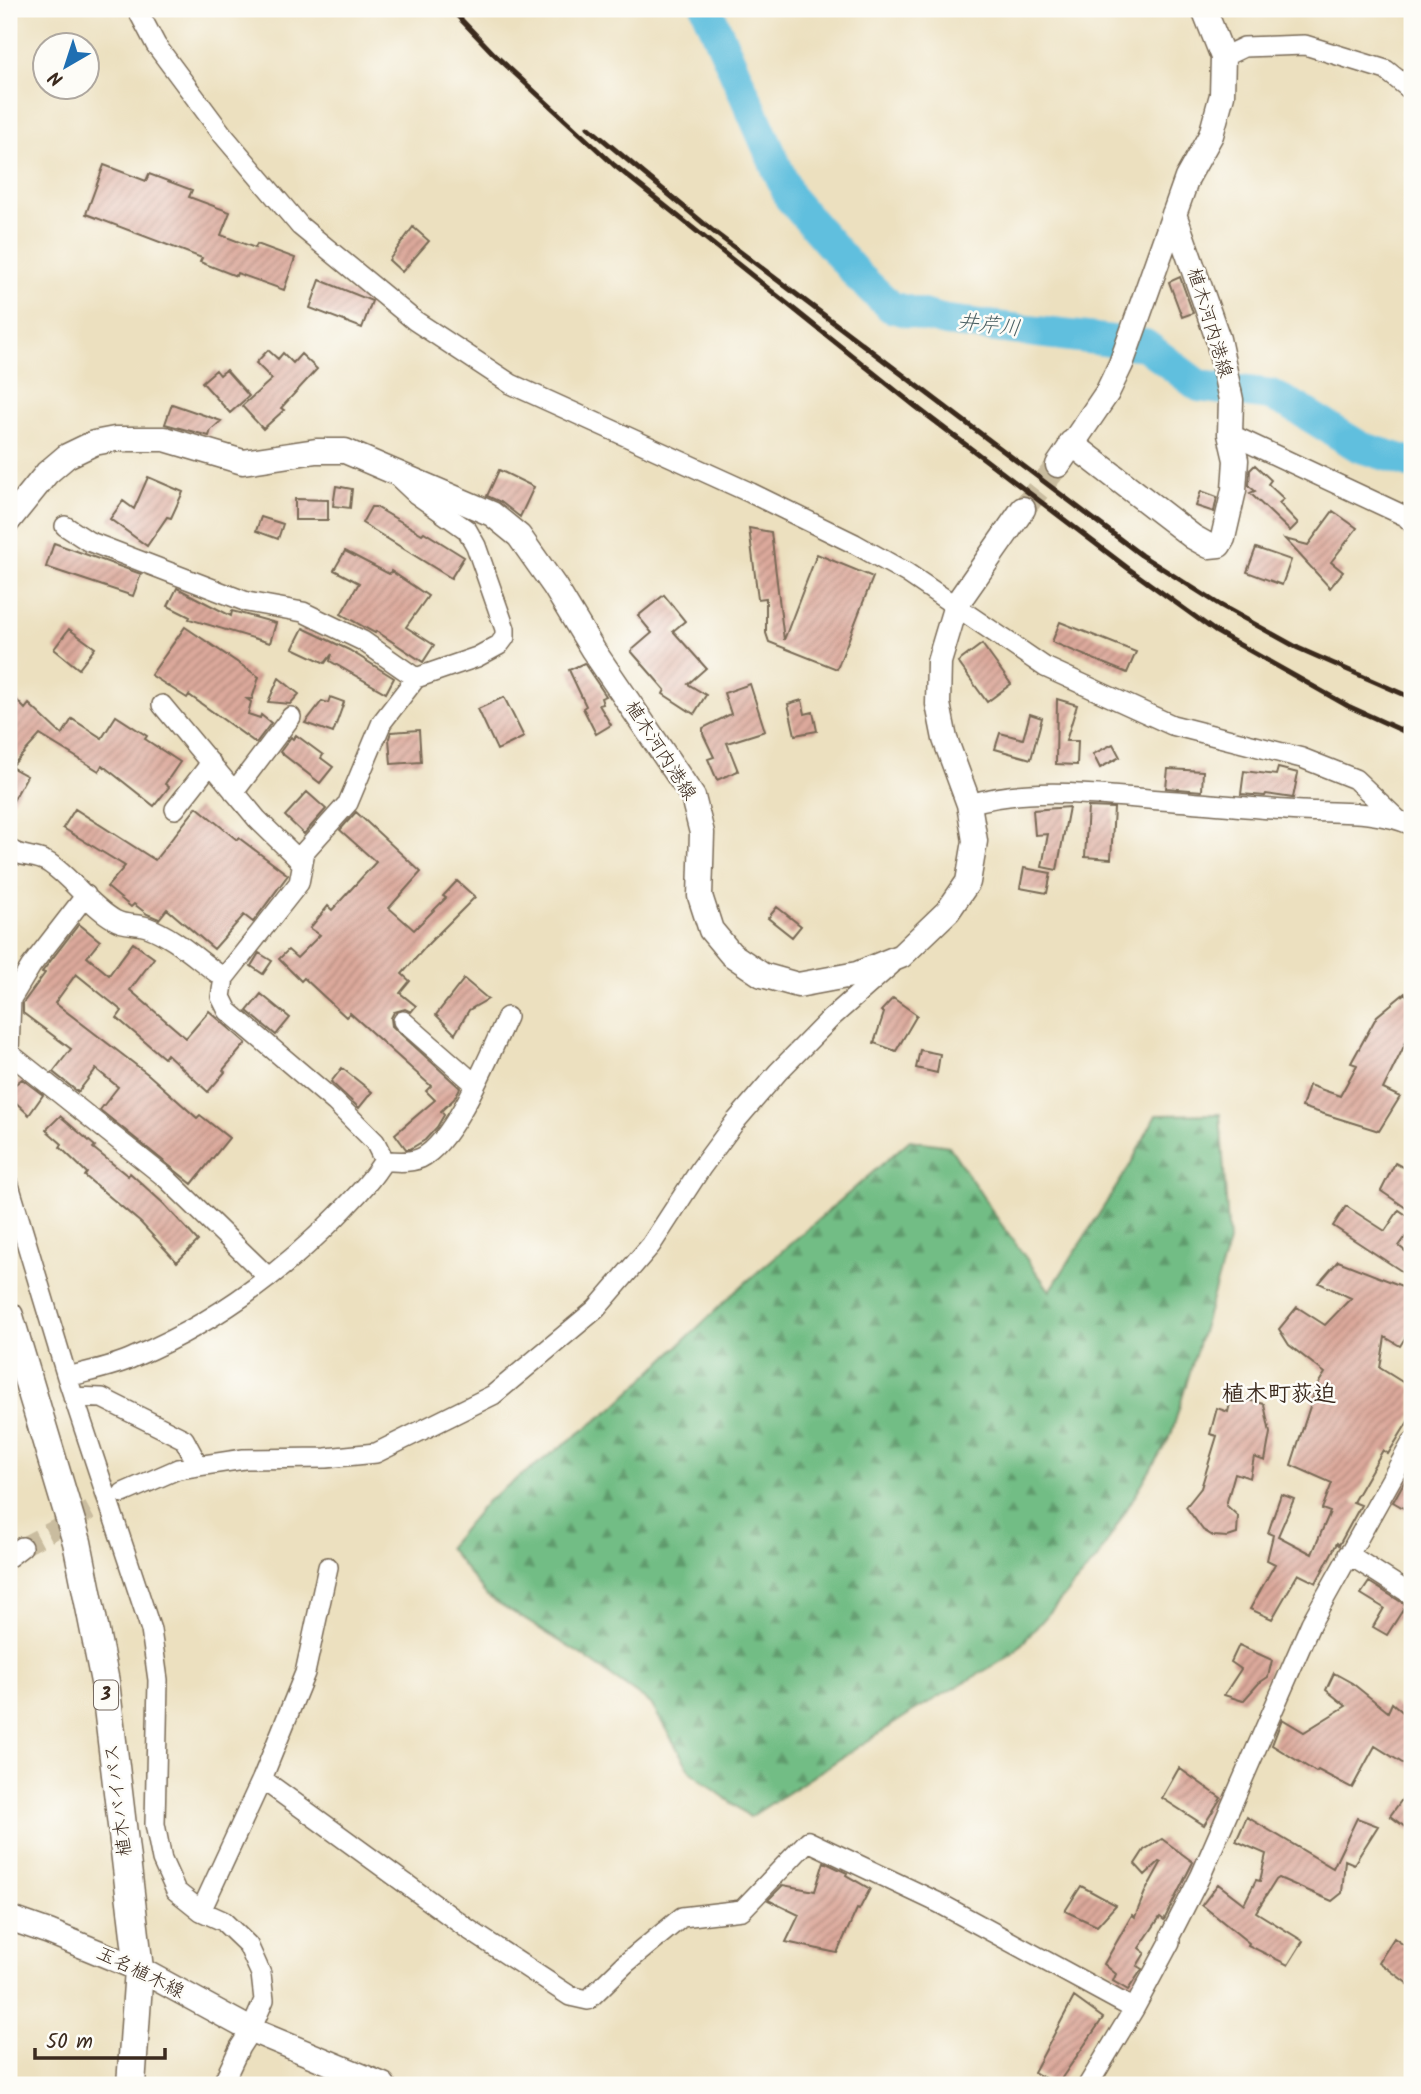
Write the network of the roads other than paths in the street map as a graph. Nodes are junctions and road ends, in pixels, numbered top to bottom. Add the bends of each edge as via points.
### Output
1 (137, 9) edge
2 (1204, 9) edge
3 (1223, 57) junction
4 (1412, 91) edge
5 (1174, 214) junction
6 (1230, 435) junction
7 (1071, 443) junction
8 (1058, 465) tunnel mouth
9 (391, 470) junction
10 (1023, 509) tunnel mouth
11 (9, 520) edge
12 (1412, 523) edge
13 (65, 526) dead end
14 (956, 605) junction
15 (416, 678) junction
16 (162, 705) dead end
17 (291, 717) dead end
18 (211, 763) junction
19 (234, 792) junction
20 (969, 804) junction
21 (176, 809) dead end
22 (1405, 822) edge
23 (9, 849) edge
24 (302, 863) junction
25 (86, 895) junction
26 (901, 956) junction
27 (223, 978) junction
28 (507, 1017) dead end
29 (403, 1021) dead end
30 (9, 1051) edge
31 (475, 1084) junction
32 (384, 1160) junction
33 (9, 1185) edge
34 (268, 1277) junction
35 (9, 1316) edge
36 (67, 1377) junction
37 (74, 1397) junction
38 (1412, 1442) edge
39 (198, 1465) junction
40 (123, 1493) tunnel mouth
41 (1348, 1554) junction
42 (328, 1567) dead end
43 (1412, 1595) edge
44 (262, 1779) junction
45 (201, 1911) junction
46 (9, 1918) edge
47 (139, 1969) junction
48 (1134, 2009) junction
49 (251, 2030) junction
50 (131, 2085) edge
51 (222, 2085) edge
52 (383, 2085) edge
53 (1088, 2085) edge

1 - 14 street via 156,45 223,135 300,226 414,320 512,384 855,544
2 - 3 main road, 植木河内港線
3 - 4 street via 1244,47 1305,46 1386,70
3 - 5 main road, 植木河内港線 via 1222,95 1211,135
5 - 6 main road, 植木河内港線 via 1225,367 1231,400
5 - 7 main road, 植木河内港線 via 1121,364 1107,393
6 - 7 main road, 植木河内港線 via 1236,460 1234,490 1223,538 1219,545 1209,546
6 - 12 street
7 - 8 main road, 植木河内港線
9 - 11 main road, 植木河内港線 via 345,452 316,451 243,462 164,439 115,439 67,456 47,472
9 - 15 street via 415,494 467,530 505,629 499,645
9 - 26 main road, 植木河内港線 via 492,514 519,536 555,587 693,797 702,833 700,897 711,930 731,954 762,975 798,985 857,974
10 - 14 main road, 植木河内港線
13 - 15 street via 98,545 247,602 303,611 363,641
14 - 20 main road, 植木河内港線 via 939,662 938,704 945,739
14 - 22 street via 1045,667 1172,725 1302,758 1355,779
15 - 24 street via 382,722 348,803 304,851
16 - 18 street
17 - 19 street
18 - 19 street
18 - 21 street
19 - 24 street
20 - 22 street via 998,795 1107,795 1345,813
20 - 26 main road, 植木河内港線 via 975,841 968,881 948,911
23 - 25 street via 25,858 46,861
24 - 27 street via 299,883
25 - 27 street via 113,919 144,925 164,935
25 - 30 street via 11,999
26 - 39 street via 778,1072 701,1168 651,1245 596,1309 493,1395 376,1453
27 - 32 street via 221,997 228,1011 335,1102 375,1142
28 - 31 street
29 - 31 street
30 - 34 street via 166,1178
31 - 32 street via 435,1147 421,1158
32 - 34 street via 330,1223
33 - 36 street
34 - 36 street via 166,1343 131,1359
35 - 47 highway, 植木バイパス / 3 via 77,1542 105,1682
36 - 37 street
37 - 39 street via 102,1398 184,1439
37 - 45 street via 151,1630 158,1680 155,1824 162,1860 176,1891
38 - 41 street
39 - 40 street via 177,1469
41 - 43 street
41 - 48 street via 1311,1623 1201,1875
42 - 44 street via 305,1673
44 - 45 street
44 - 48 street via 468,1929 570,1996 588,2000 681,1917 742,1910 808,1841 939,1903
45 - 49 street via 223,1921 248,1945 261,1974 264,2000
46 - 47 main road, 玉名植木線
47 - 49 main road, 玉名植木線
47 - 50 highway, 植木バイパス / 3
48 - 53 street
49 - 51 street
49 - 52 main road, 玉名植木線

